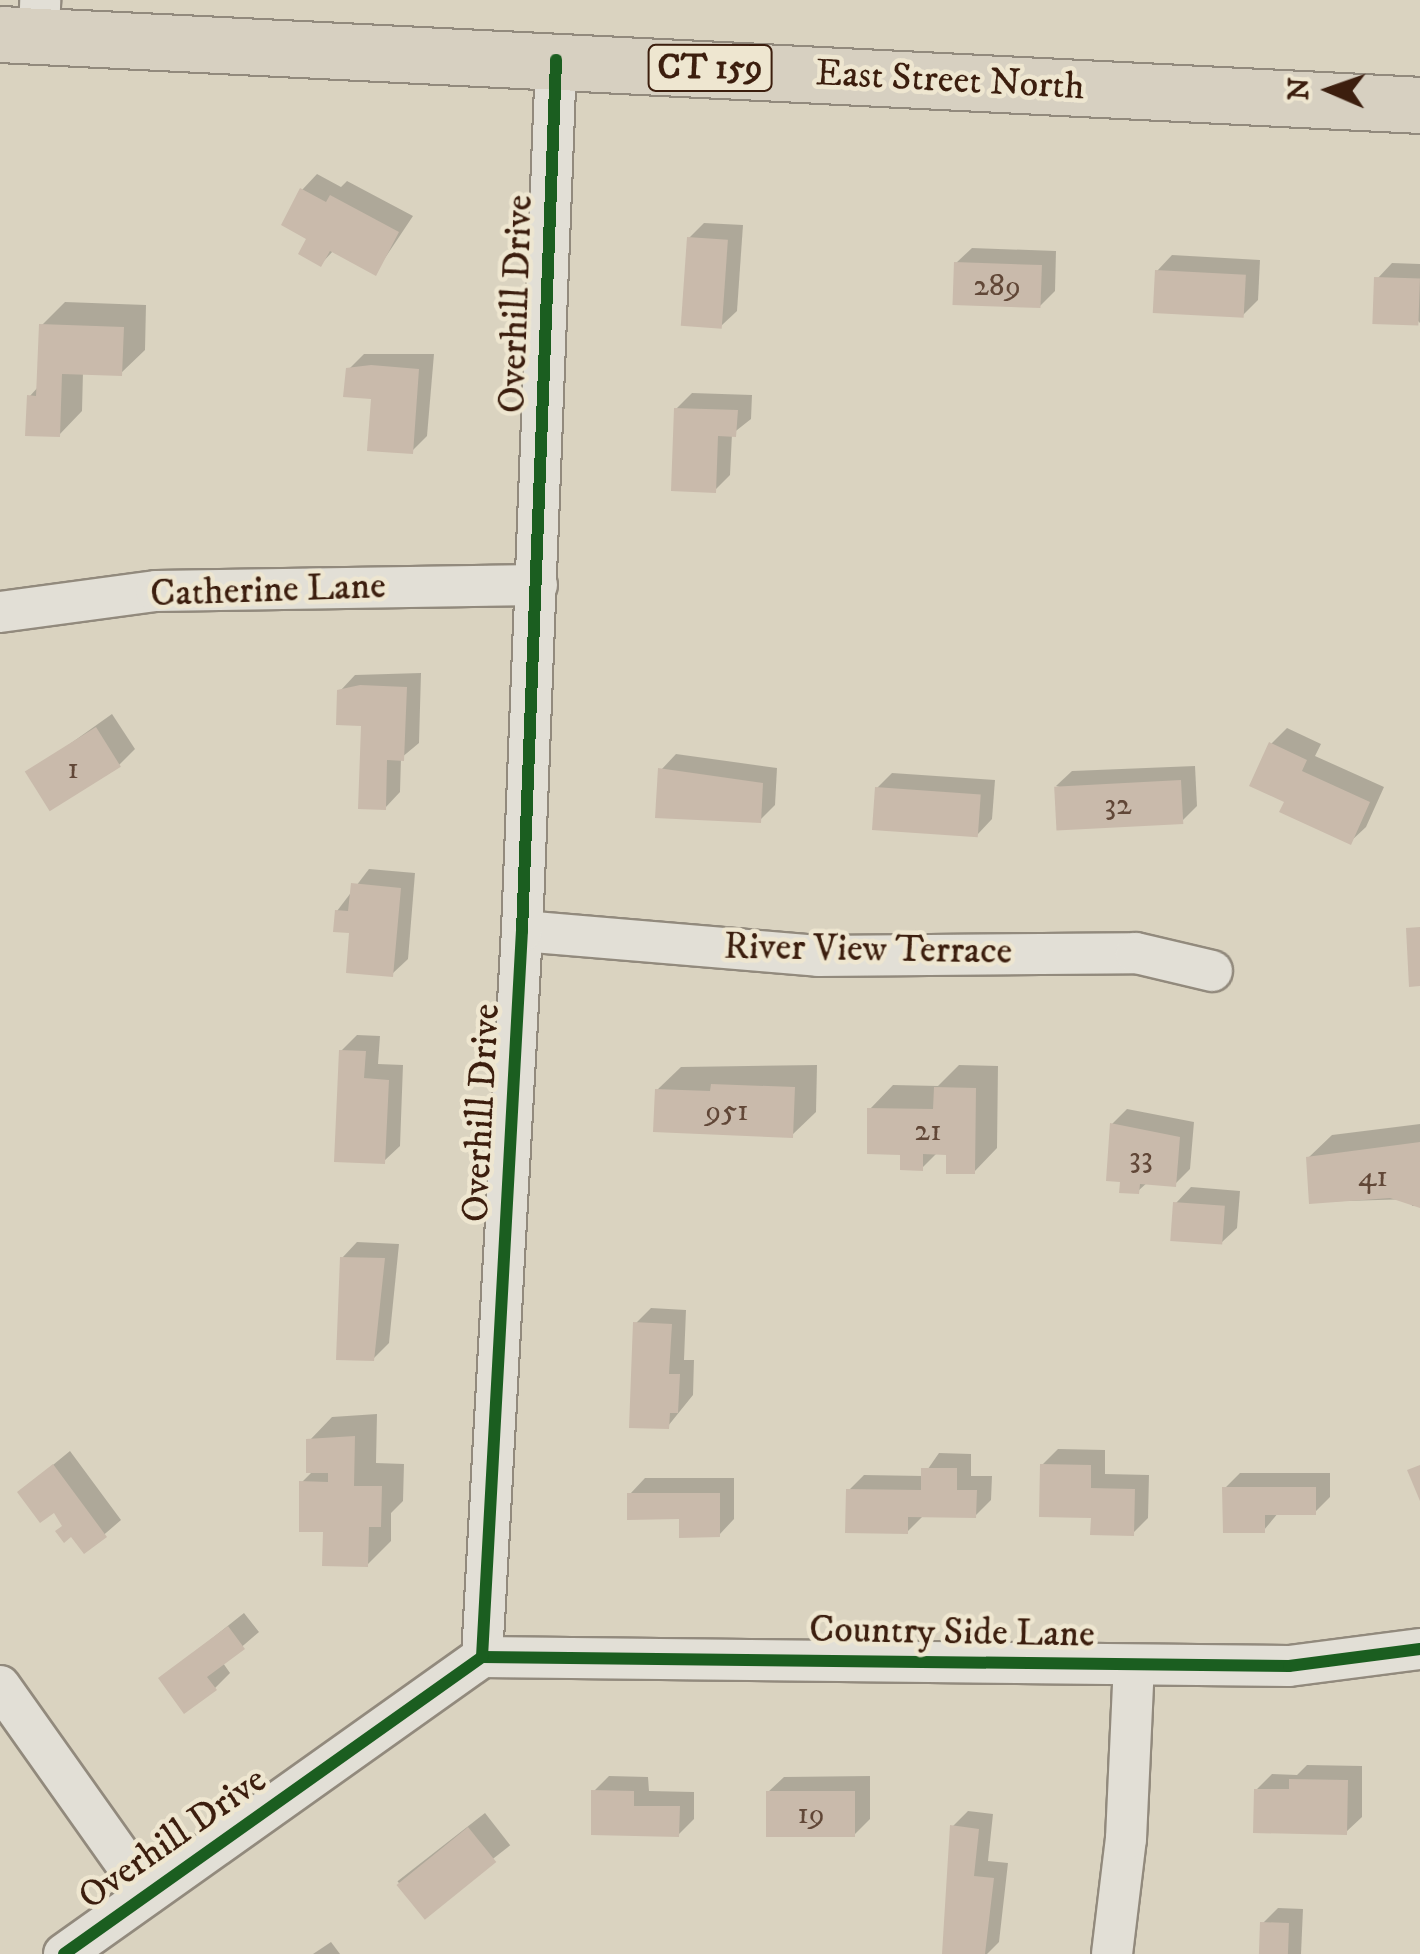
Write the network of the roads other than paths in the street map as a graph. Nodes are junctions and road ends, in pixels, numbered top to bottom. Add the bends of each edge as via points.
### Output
1 (26, 23) edge
2 (556, 60) junction
3 (1420, 105) edge
4 (537, 585) junction
5 (0, 612) edge
6 (522, 932) junction
7 (1212, 970) dead end
8 (1420, 1649) edge
9 (482, 1656) junction
10 (1134, 1666) junction
11 (0, 1686) edge
12 (147, 1894) junction
13 (64, 1954) edge
14 (1112, 1954) edge

1 - 2 main road, East Street North / CT 159
2 - 3 main road, East Street North / CT 159
2 - 4 street, Overhill Drive
4 - 5 street, Catherine Lane via 156,591
4 - 6 street, Overhill Drive
6 - 7 street, River View Terrace via 818,956 1136,954
6 - 9 street, Overhill Drive
8 - 10 street, Country Side Lane via 1289,1666
9 - 10 street, Country Side Lane
9 - 12 street, Overhill Drive
10 - 14 street via 1126,1839
11 - 12 street
12 - 13 street, Overhill Drive

